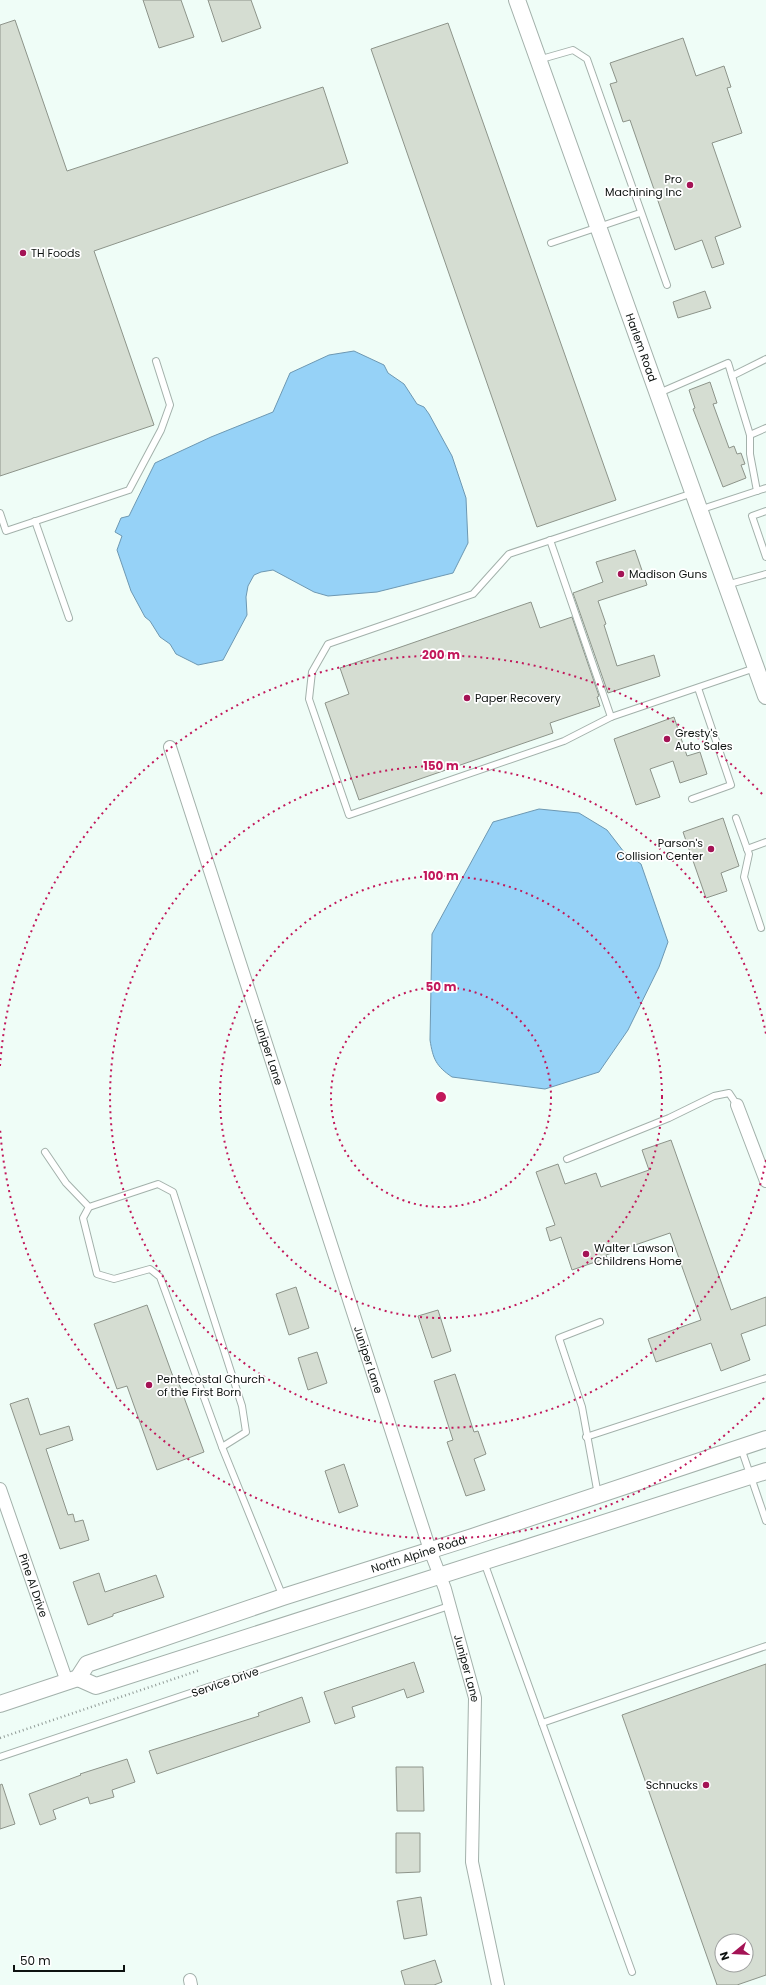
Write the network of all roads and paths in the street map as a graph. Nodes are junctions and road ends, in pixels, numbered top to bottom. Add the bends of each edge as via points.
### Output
1 (517, 0) edge
2 (538, 60) junction
3 (640, 213) junction
4 (598, 227) junction
5 (551, 243) dead end
6 (667, 285) dead end
7 (766, 359) edge
8 (156, 361) dead end
9 (732, 376) junction
10 (658, 393) junction
11 (766, 428) edge
12 (750, 435) junction
13 (766, 488) edge
14 (757, 491) junction
15 (693, 493) junction
16 (700, 510) junction
17 (766, 511) edge
18 (0, 513) edge
19 (35, 521) junction
20 (550, 540) junction
21 (766, 557) edge
22 (766, 574) edge
23 (726, 585) junction
24 (69, 618) dead end
25 (756, 668) junction
26 (698, 688) junction
27 (766, 696) edge
28 (611, 717) junction
29 (170, 747) dead end
30 (692, 799) dead end
31 (736, 818) dead end
32 (766, 842) edge
33 (747, 849) junction
34 (761, 928) dead end
35 (737, 1105) joint
36 (45, 1152) dead end
37 (567, 1159) dead end
38 (766, 1181) edge
39 (89, 1207) junction
40 (600, 1322) dead end
41 (766, 1378) edge
42 (586, 1437) junction
43 (766, 1439) edge
44 (222, 1447) junction
45 (741, 1448) junction
46 (766, 1471) edge
47 (751, 1476) junction
48 (0, 1489) edge
49 (598, 1495) junction
50 (766, 1521) edge
51 (430, 1550) junction
52 (484, 1562) junction
53 (440, 1576) junction
54 (283, 1597) junction
55 (449, 1606) junction
56 (766, 1646) edge
57 (72, 1680) junction
58 (0, 1704) edge
59 (542, 1723) junction
60 (0, 1757) edge
61 (632, 1972) dead end
62 (498, 1985) edge

1 - 2 main road, Harlem Road
2 - 3 lane via 573,50 587,59
2 - 4 main road, Harlem Road
3 - 4 lane
3 - 6 lane
4 - 5 lane
4 - 10 main road, Harlem Road
7 - 9 lane
8 - 19 lane via 170,405 161,430 129,490
9 - 10 lane via 728,363
9 - 12 lane
10 - 15 main road, Harlem Road
11 - 12 lane
12 - 14 lane via 750,454
13 - 14 lane
14 - 16 lane
15 - 16 main road, Harlem Road
15 - 20 lane
16 - 23 main road, Harlem Road
17 - 21 lane via 752,516
18 - 19 lane via 6,531
19 - 24 lane
20 - 28 lane
20 - 28 lane via 509,554 473,594 328,644 312,672 309,699 348,815 564,740
22 - 23 lane
23 - 25 main road, Harlem Road
25 - 26 lane
25 - 27 main road, Harlem Road
26 - 28 lane
26 - 30 lane via 731,785
29 - 51 street, Juniper Lane
31 - 33 lane
32 - 33 lane
33 - 34 lane via 749,854 744,877
35 - 37 lane via 729,1093 714,1096 669,1118
35 - 38 street
36 - 39 lane via 66,1183
39 - 44 lane via 83,1218 97,1274 114,1279 150,1269 160,1277
39 - 44 lane via 158,1184 174,1192 242,1406 246,1432
40 - 42 lane via 559,1338 582,1407
41 - 42 lane
42 - 49 lane
43 - 45 main road, North Alpine Road
44 - 54 lane
45 - 47 lane
45 - 49 main road, North Alpine Road
46 - 47 main road
47 - 50 lane
47 - 52 main road
48 - 57 street, Pine Al Drive
49 - 51 main road, North Alpine Road
51 - 53 street, Juniper Lane
51 - 54 main road, North Alpine Road
52 - 53 main road
52 - 59 lane
53 - 55 street, Juniper Lane
53 - 57 main road via 96,1686
54 - 57 main road, North Alpine Road via 87,1664
55 - 60 lane, Service Drive
55 - 62 street, Juniper Lane via 475,1698 472,1862
56 - 59 lane
57 - 58 main road
59 - 61 lane

